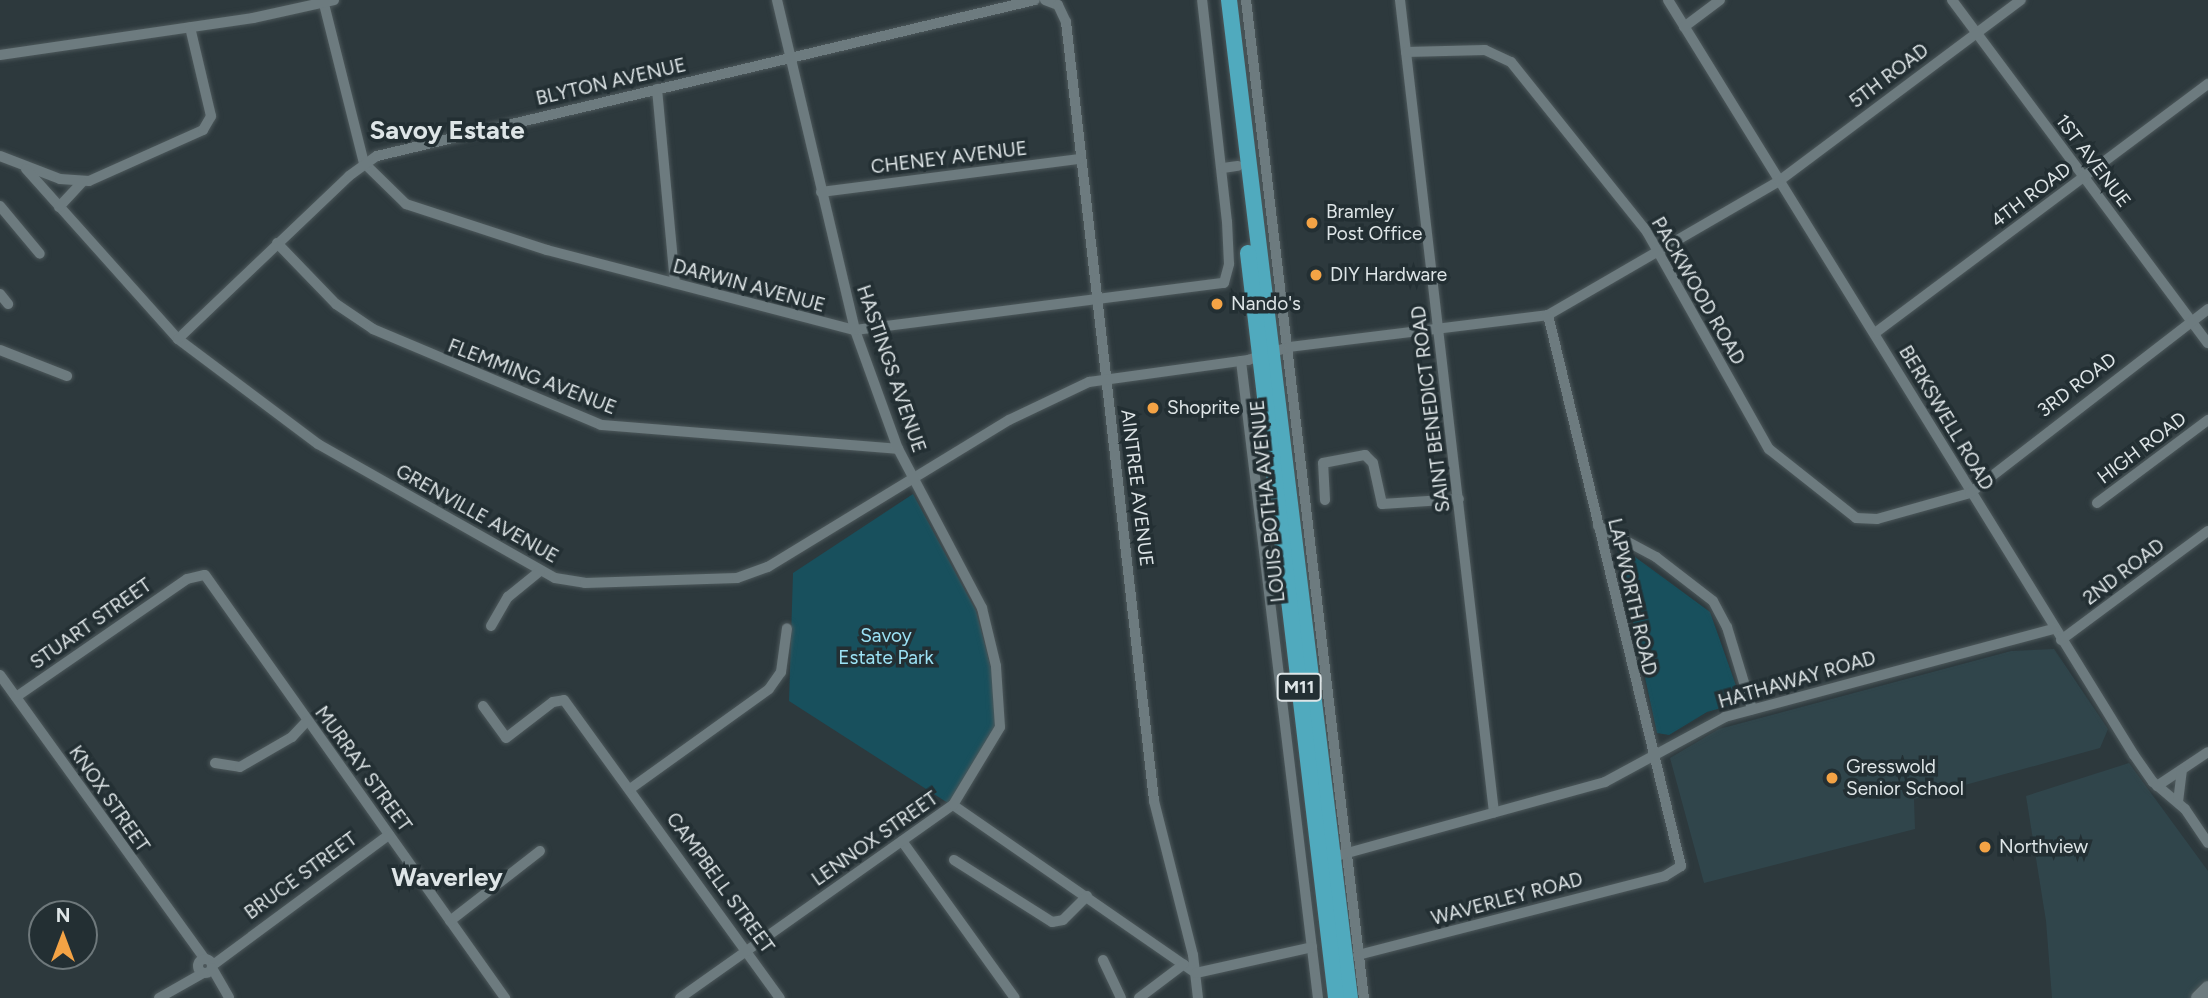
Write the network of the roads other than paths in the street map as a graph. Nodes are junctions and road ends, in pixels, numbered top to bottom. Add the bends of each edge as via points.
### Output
1 (777, 0) edge
2 (1035, 0) edge
3 (1045, 0) edge
4 (1202, 0) edge
5 (1218, 0) edge
6 (1229, 0) edge
7 (1246, 0) edge
8 (1400, 0) edge
9 (1668, 0) edge
10 (1720, 0) edge
11 (1952, 0) edge
12 (2021, 0) edge
13 (327, 1) edge
14 (190, 27) junction
15 (1684, 27) junction
16 (1976, 34) junction
17 (1406, 52) junction
18 (0, 55) edge
19 (791, 59) junction
20 (2208, 84) edge
21 (657, 89) junction
22 (0, 156) edge
23 (1080, 159) junction
24 (364, 163) junction
25 (26, 169) junction
26 (1244, 172) junction
27 (2084, 178) junction
28 (1779, 181) junction
29 (82, 182) junction
30 (821, 191) junction
31 (0, 206) edge
32 (59, 207) junction
33 (277, 243) junction
34 (1248, 253) junction
35 (1660, 253) junction
36 (40, 254) dead end
37 (1230, 254) junction
38 (675, 283) junction
39 (1221, 284) joint
40 (0, 294) edge
41 (1097, 300) junction
42 (8, 304) dead end
43 (2208, 309) edge
44 (1548, 316) junction
45 (2192, 321) junction
46 (1438, 329) junction
47 (855, 330) junction
48 (1875, 333) junction
49 (178, 339) junction
50 (2208, 343) edge
51 (1289, 348) junction
52 (0, 350) edge
53 (1265, 356) junction
54 (1241, 361) junction
55 (67, 376) dead end
56 (1106, 378) junction
57 (2208, 420) edge
58 (898, 449) junction
59 (911, 477) junction
60 (1970, 493) junction
61 (1325, 499) dead end
62 (1459, 499) junction
63 (2097, 503) dead end
64 (1598, 526) junction
65 (2208, 531) edge
66 (540, 570) junction
67 (187, 579) joint
68 (491, 626) dead end
69 (787, 628) dead end
70 (2054, 629) junction
71 (2061, 640) junction
72 (0, 675) edge
73 (16, 697) junction
74 (483, 706) dead end
75 (1752, 709) junction
76 (307, 721) junction
77 (2208, 752) edge
78 (1653, 757) junction
79 (215, 763) dead end
80 (2182, 771) junction
81 (2157, 786) junction
82 (630, 789) junction
83 (2178, 802) junction
84 (953, 805) junction
85 (1494, 813) junction
86 (389, 835) junction
87 (902, 841) junction
88 (2208, 843) edge
89 (540, 851) dead end
90 (1332, 856) junction
91 (954, 860) dead end
92 (1665, 876) joint
93 (1087, 896) junction
94 (450, 921) junction
95 (1311, 947) junction
96 (746, 950) junction
97 (1357, 955) junction
98 (1103, 960) dead end
99 (1184, 964) junction
100 (205, 966) junction
101 (1196, 973) junction
102 (2208, 988) edge
103 (226, 994) edge
104 (159, 998) edge
105 (505, 998) edge
106 (680, 998) edge
107 (780, 998) edge
108 (1015, 998) edge
109 (1121, 998) edge
110 (1139, 998) edge
111 (1198, 998) edge
112 (1318, 998) edge
113 (1336, 998) edge
114 (1350, 998) edge
115 (1364, 998) edge
116 (2198, 998) edge

1 - 19 street, HASTINGS AVENUE
2 - 19 street, BLYTON AVENUE
3 - 23 street, AINTREE AVENUE via 1058,5 1066,22
4 - 26 street, LOUIS BOTHA AVENUE
5 - 26 main road, LOUIS BOTHA AVENUE / M11
6 - 26 main road, LOUIS BOTHA AVENUE / M11
7 - 26 street, LOUIS BOTHA AVENUE
8 - 17 street, SAINT BENEDICT ROAD
9 - 15 street, BERKSWELL ROAD
10 - 15 street
11 - 16 street, 1ST AVENUE
12 - 16 street, 5TH ROAD
13 - 14 street
13 - 24 street
14 - 18 street
14 - 29 street via 210,111 206,127
15 - 28 street, BERKSWELL ROAD
16 - 27 street, 1ST AVENUE
16 - 28 street, 5TH ROAD
17 - 35 street, PACKWOOD ROAD via 1485,50 1504,57
17 - 46 street, SAINT BENEDICT ROAD
19 - 21 street, BLYTON AVENUE
19 - 30 street, HASTINGS AVENUE
20 - 27 street, 4TH ROAD
21 - 24 street, BLYTON AVENUE via 390,152
21 - 38 street
22 - 25 street
23 - 30 street, CHENEY AVENUE
23 - 41 street, AINTREE AVENUE
24 - 33 street, BLYTON AVENUE
24 - 38 street, DARWIN AVENUE via 418,212
25 - 29 street
25 - 32 street, GRENVILLE AVENUE
26 - 34 main road, LOUIS BOTHA AVENUE / M11
26 - 37 street, LOUIS BOTHA AVENUE
26 - 51 street, LOUIS BOTHA AVENUE
26 - 53 main road, LOUIS BOTHA AVENUE / M11
27 - 45 street, 1ST AVENUE
27 - 48 street, 4TH ROAD
28 - 35 street, 5TH ROAD
28 - 48 street, BERKSWELL ROAD
29 - 32 street
30 - 47 street, HASTINGS AVENUE
31 - 36 street
32 - 49 street, GRENVILLE AVENUE
33 - 49 street, BLYTON AVENUE
33 - 58 street, FLEMMING AVENUE via 351,317 455,367 601,425
34 - 37 street
34 - 53 main road, LOUIS BOTHA AVENUE / M11
35 - 44 street, 5TH ROAD
35 - 60 street, PACKWOOD ROAD via 1769,449 1825,496 1866,520
37 - 39 street, LOUIS BOTHA AVENUE via 1229,274
38 - 47 street, DARWIN AVENUE
39 - 41 street, DARWIN AVENUE
40 - 42 street
41 - 47 street, DARWIN AVENUE
41 - 56 street, AINTREE AVENUE
43 - 45 street, 3RD ROAD
44 - 46 street, GRENVILLE AVENUE
44 - 64 street, LAPWORTH ROAD
45 - 50 street, 1ST AVENUE
45 - 60 street, 3RD ROAD
46 - 51 street, GRENVILLE AVENUE
46 - 62 street, SAINT BENEDICT ROAD
47 - 58 street, HASTINGS AVENUE
48 - 60 street, BERKSWELL ROAD
49 - 66 street, GRENVILLE AVENUE via 318,444
51 - 53 street, GRENVILLE AVENUE
51 - 90 street, LOUIS BOTHA AVENUE
52 - 55 street
53 - 54 street, GRENVILLE AVENUE
53 - 90 main road, LOUIS BOTHA AVENUE / M11
54 - 56 street, GRENVILLE AVENUE
54 - 95 street, LOUIS BOTHA AVENUE
56 - 59 street, GRENVILLE AVENUE via 1033,408
56 - 101 street, AINTREE AVENUE via 1154,801
57 - 63 street, HIGH ROAD
58 - 59 street, HASTINGS AVENUE
59 - 66 street, GRENVILLE AVENUE via 774,564 737,578 585,583
59 - 84 street, HASTINGS AVENUE via 982,608 1000,692 997,738
60 - 70 street, BERKSWELL ROAD
61 - 62 street via 1323,463 1365,456 1373,463 1382,504
62 - 85 street, SAINT BENEDICT ROAD
64 - 75 street via 1657,557 1713,601 1727,627
64 - 78 street, LAPWORTH ROAD
65 - 71 street, 2ND ROAD
66 - 68 street via 508,597
67 - 73 street, STUART STREET
67 - 76 street, MURRAY STREET via 200,573 209,580
69 - 82 street via 781,672 769,689
70 - 71 street, BERKSWELL ROAD
70 - 75 street, HATHAWAY ROAD
71 - 81 street, BERKSWELL ROAD
72 - 73 street, KNOX STREET
73 - 100 street, KNOX STREET
74 - 82 street, CAMPBELL STREET via 506,738 553,702 564,700
75 - 78 street, HATHAWAY ROAD via 1708,724
76 - 79 street via 292,737 240,767
76 - 86 street, MURRAY STREET
77 - 80 street
78 - 85 street, HATHAWAY ROAD via 1589,788
78 - 92 street, LAPWORTH ROAD via 1682,856 1679,869
80 - 81 street
80 - 83 street
81 - 83 street, BERKSWELL ROAD
82 - 96 street, CAMPBELL STREET
83 - 88 street, BERKSWELL ROAD
84 - 87 street, LENNOX STREET
84 - 93 street, LENNOX STREET
85 - 90 street, HATHAWAY ROAD
86 - 94 street, MURRAY STREET
86 - 100 street, BRUCE STREET
87 - 96 street, LENNOX STREET
87 - 108 street
89 - 94 street
90 - 97 street, LOUIS BOTHA AVENUE
90 - 113 main road, LOUIS BOTHA AVENUE / M11
90 - 114 main road, LOUIS BOTHA AVENUE / M11
91 - 93 street via 1052,922 1063,920
92 - 97 street, WAVERLEY ROAD
93 - 99 street, LENNOX STREET
94 - 105 street, MURRAY STREET
95 - 101 street
95 - 112 street, LOUIS BOTHA AVENUE
96 - 106 street, LENNOX STREET
96 - 107 street, CAMPBELL STREET
97 - 115 street, LOUIS BOTHA AVENUE
98 - 109 street
99 - 101 street, LENNOX STREET
99 - 110 street
100 - 103 street, KNOX STREET
100 - 104 street, BRUCE STREET
101 - 111 street, AINTREE AVENUE
102 - 116 main road

